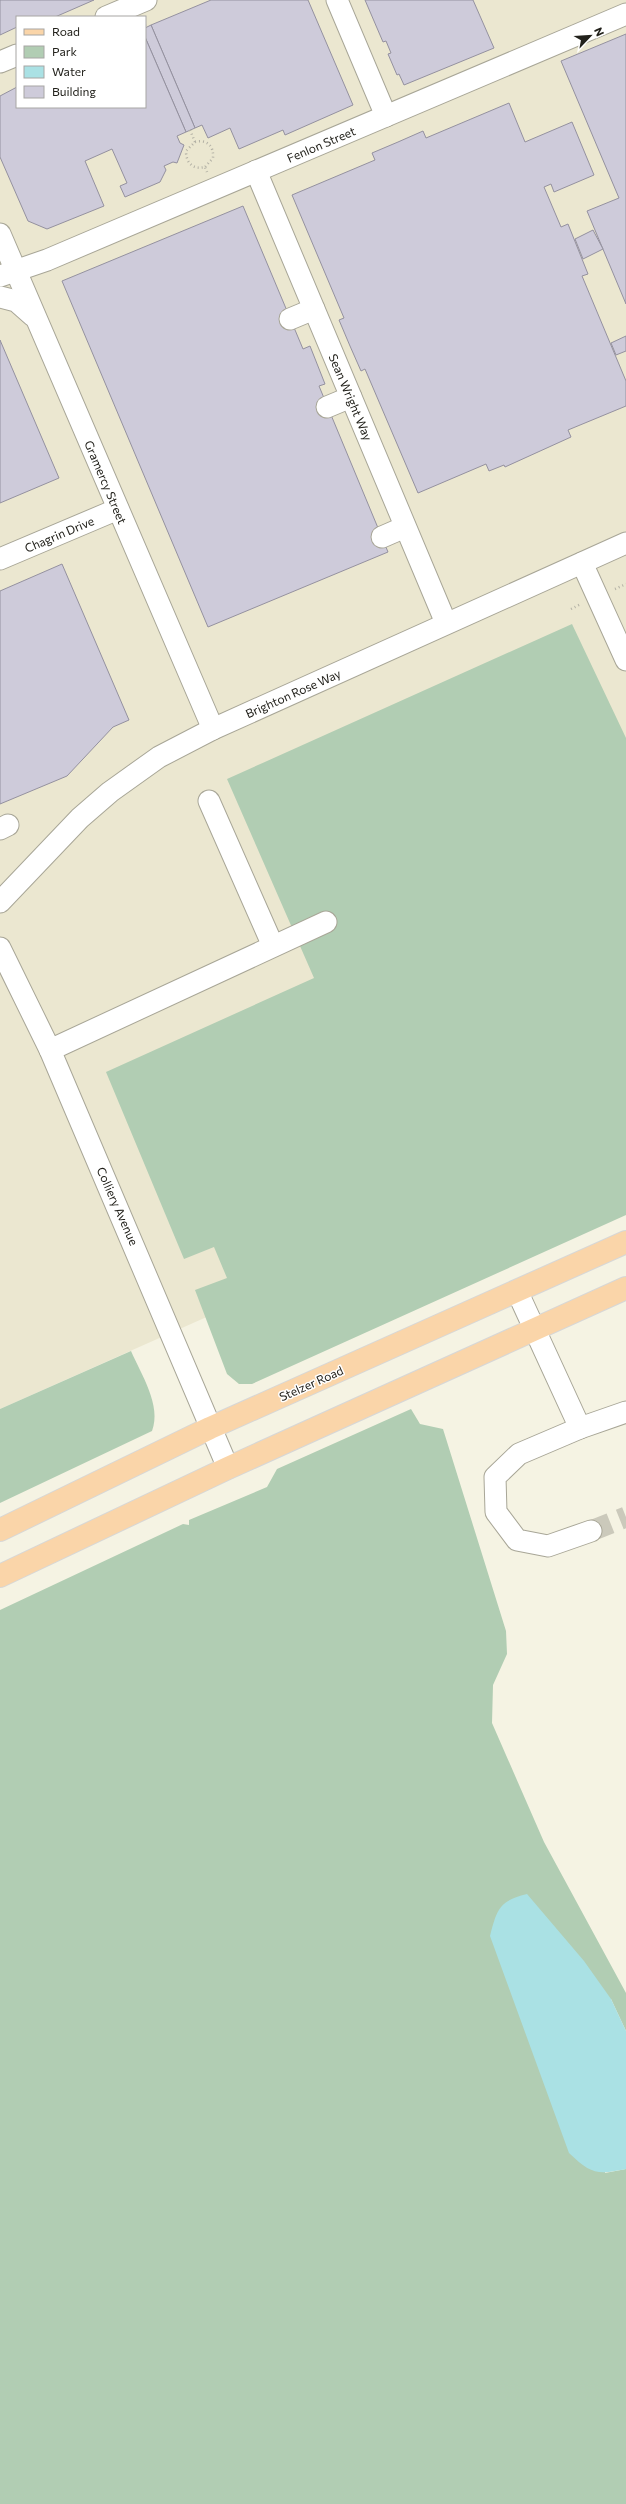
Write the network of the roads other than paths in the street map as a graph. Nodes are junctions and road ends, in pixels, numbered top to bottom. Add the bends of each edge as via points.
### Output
1 (146, 0) edge
2 (337, 0) edge
3 (626, 14) edge
4 (108, 16) edge
5 (16, 55) edge
6 (0, 62) edge
7 (386, 116) junction
8 (256, 171) junction
9 (0, 234) edge
10 (7, 274) edge
11 (0, 297) edge
12 (314, 309) junction
13 (34, 318) junction
14 (290, 319) dead end
15 (351, 397) junction
16 (327, 407) dead end
17 (118, 509) junction
18 (405, 527) junction
19 (382, 537) dead end
20 (626, 543) edge
21 (0, 559) edge
22 (582, 563) junction
23 (446, 623) junction
24 (626, 660) edge
25 (213, 729) junction
26 (209, 801) dead end
27 (0, 902) edge
28 (326, 922) dead end
29 (273, 946) junction
30 (0, 948) edge
31 (50, 1050) junction
32 (626, 1242) edge
33 (626, 1288) edge
34 (516, 1291) junction
35 (534, 1330) junction
36 (626, 1412) edge
37 (210, 1428) junction
38 (580, 1428) junction
39 (228, 1468) junction
40 (0, 1530) edge
41 (591, 1530) tunnel mouth
42 (0, 1576) edge

1 - 4 street
2 - 7 street
3 - 7 street, Fenlon Street
5 - 6 street
7 - 8 street, Fenlon Street
8 - 10 street, Fenlon Street via 47,260
8 - 12 street, Sean Wright Way
9 - 10 street, Gramercy Street
10 - 13 street, Gramercy Street
11 - 13 street via 16,301
12 - 14 street
12 - 15 street, Sean Wright Way
13 - 17 street, Gramercy Street
15 - 16 street
15 - 18 street, Sean Wright Way
17 - 21 street, Chagrin Drive
17 - 25 street, Gramercy Street
18 - 19 street
18 - 23 street, Sean Wright Way
20 - 22 street, Brighton Rose Way
22 - 23 street, Brighton Rose Way
22 - 24 street
23 - 25 street, Brighton Rose Way
25 - 27 street, Brighton Rose Way via 159,757 110,792 76,823
26 - 29 street
28 - 29 street
29 - 31 street
30 - 31 street, Colliery Avenue
31 - 37 street, Colliery Avenue via 152,1285
32 - 34 main road, Stelzer Road
33 - 35 main road
34 - 35 street
34 - 37 main road, Stelzer Road
35 - 38 street
35 - 39 main road
36 - 38 street
37 - 39 street, Colliery Avenue
37 - 40 main road, Stelzer Road
38 - 41 street via 519,1454 495,1477 496,1512 517,1540 548,1546
39 - 42 main road

